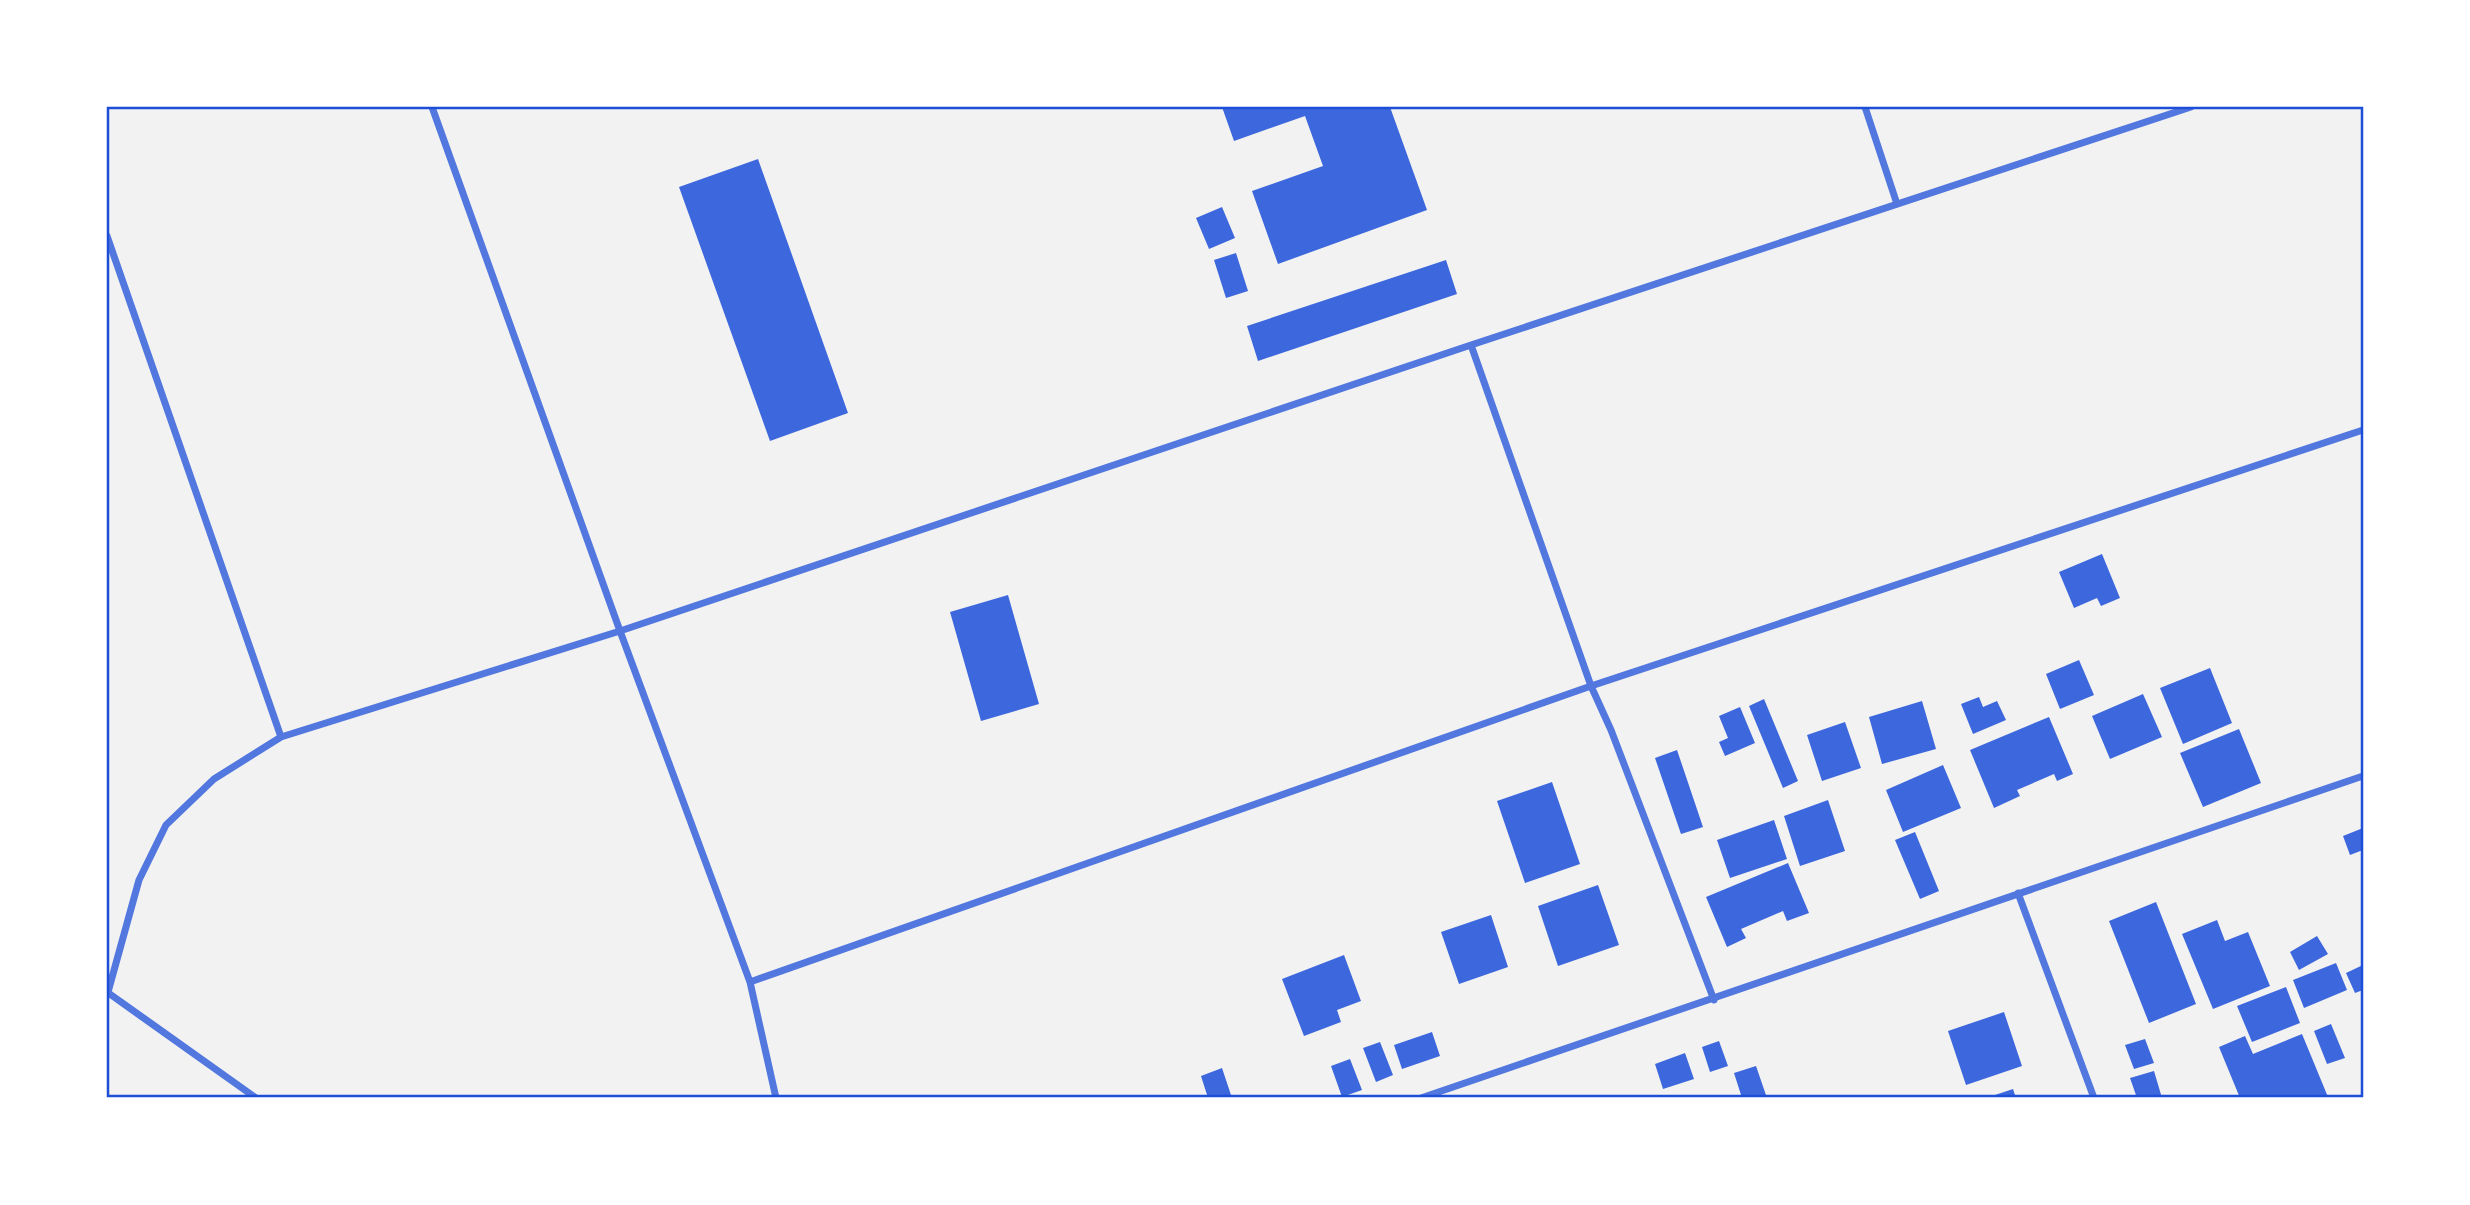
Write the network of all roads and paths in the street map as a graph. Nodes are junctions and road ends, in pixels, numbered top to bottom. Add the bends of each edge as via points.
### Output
1 (432, 107) edge
2 (1865, 107) edge
3 (2192, 107) edge
4 (1897, 204) junction
5 (107, 236) edge
6 (1471, 345) junction
7 (2363, 430) edge
8 (620, 631) junction
9 (1591, 687) junction
10 (281, 737) junction
11 (2363, 776) edge
12 (2018, 893) junction
13 (750, 982) junction
14 (108, 992) edge
15 (1714, 1000) junction
16 (256, 1098) edge
17 (776, 1098) edge
18 (1420, 1098) edge
19 (2094, 1098) edge

1 - 8 street
2 - 4 street
3 - 4 street
4 - 6 street
5 - 10 street
6 - 8 street
6 - 9 street
7 - 9 street
8 - 10 street
8 - 13 street
9 - 13 street
9 - 15 street
10 - 14 street via 214,779 166,825 139,880
11 - 12 street
12 - 15 street
12 - 19 street
13 - 17 street
14 - 16 street
15 - 18 street

